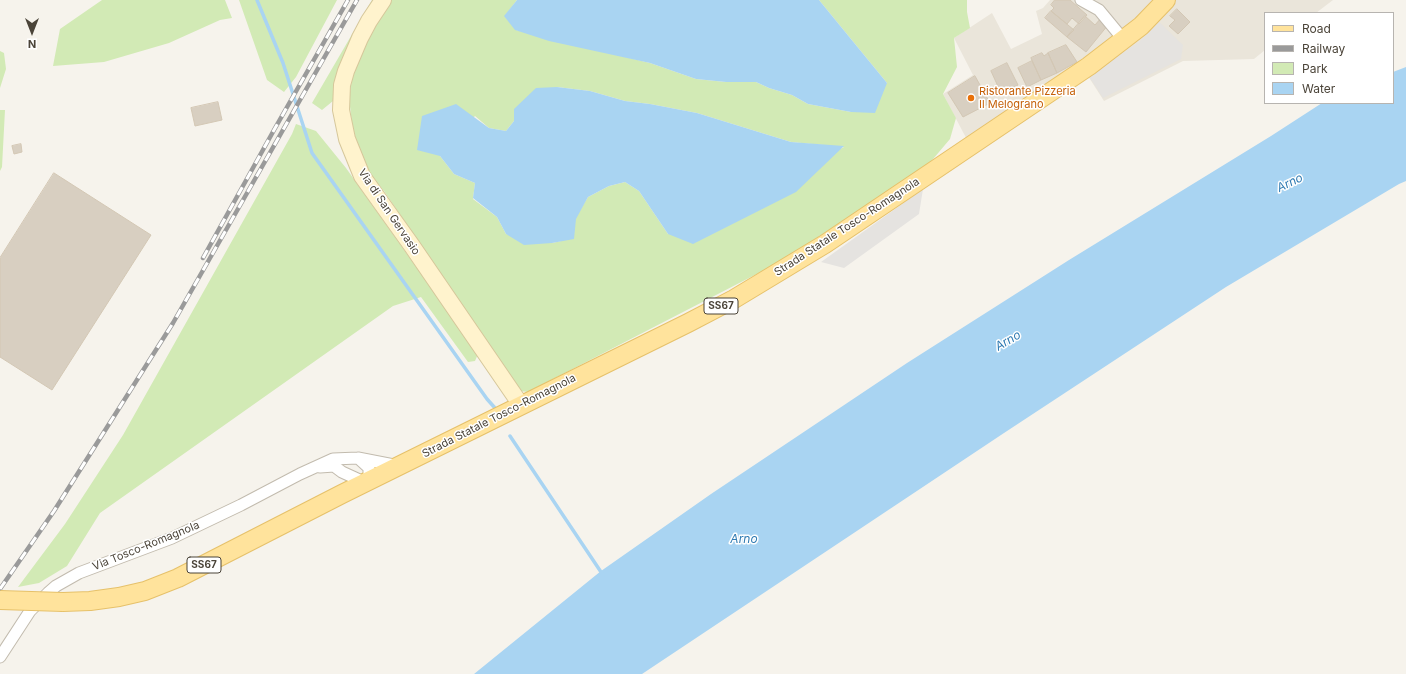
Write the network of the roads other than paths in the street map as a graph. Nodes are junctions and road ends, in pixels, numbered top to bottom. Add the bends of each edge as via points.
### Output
1 (383, 0) edge
2 (1081, 0) edge
3 (1166, 0) edge
4 (1123, 40) junction
5 (521, 405) junction
6 (358, 458) junction
7 (399, 466) junction
8 (317, 467) junction
9 (342, 472) junction
10 (366, 483) junction
11 (335, 498) junction
12 (0, 600) edge
13 (0, 657) edge

1 - 5 street, Via di San Gervasio via 354,49 342,85 341,110 347,139 362,176
2 - 4 street via 1100,10
3 - 4 main road, Strada Statale Tosco-Romagnola via 1141,26
4 - 5 main road, Strada Statale Tosco-Romagnola / SS67 via 1089,66 825,244 734,299
5 - 7 main road, Strada Statale Tosco-Romagnola / SS67
6 - 7 street, Via Tosco-Romagnola
6 - 8 street, Via Tosco-Romagnola via 333,459
6 - 10 street via 368,468 369,477
7 - 10 main road, Strada Statale Tosco-Romagnola / SS67
8 - 9 street, Via Tosco-Romagnola via 334,466
8 - 13 street, Via Tosco-Romagnola via 172,538 95,567 56,586 30,611
9 - 10 street, Via Tosco-Romagnola
9 - 11 street via 343,488
10 - 11 main road, Strada Statale Tosco-Romagnola / SS67
11 - 12 main road, Strada Statale Tosco-Romagnola / SS67, bridge via 159,586 105,600

